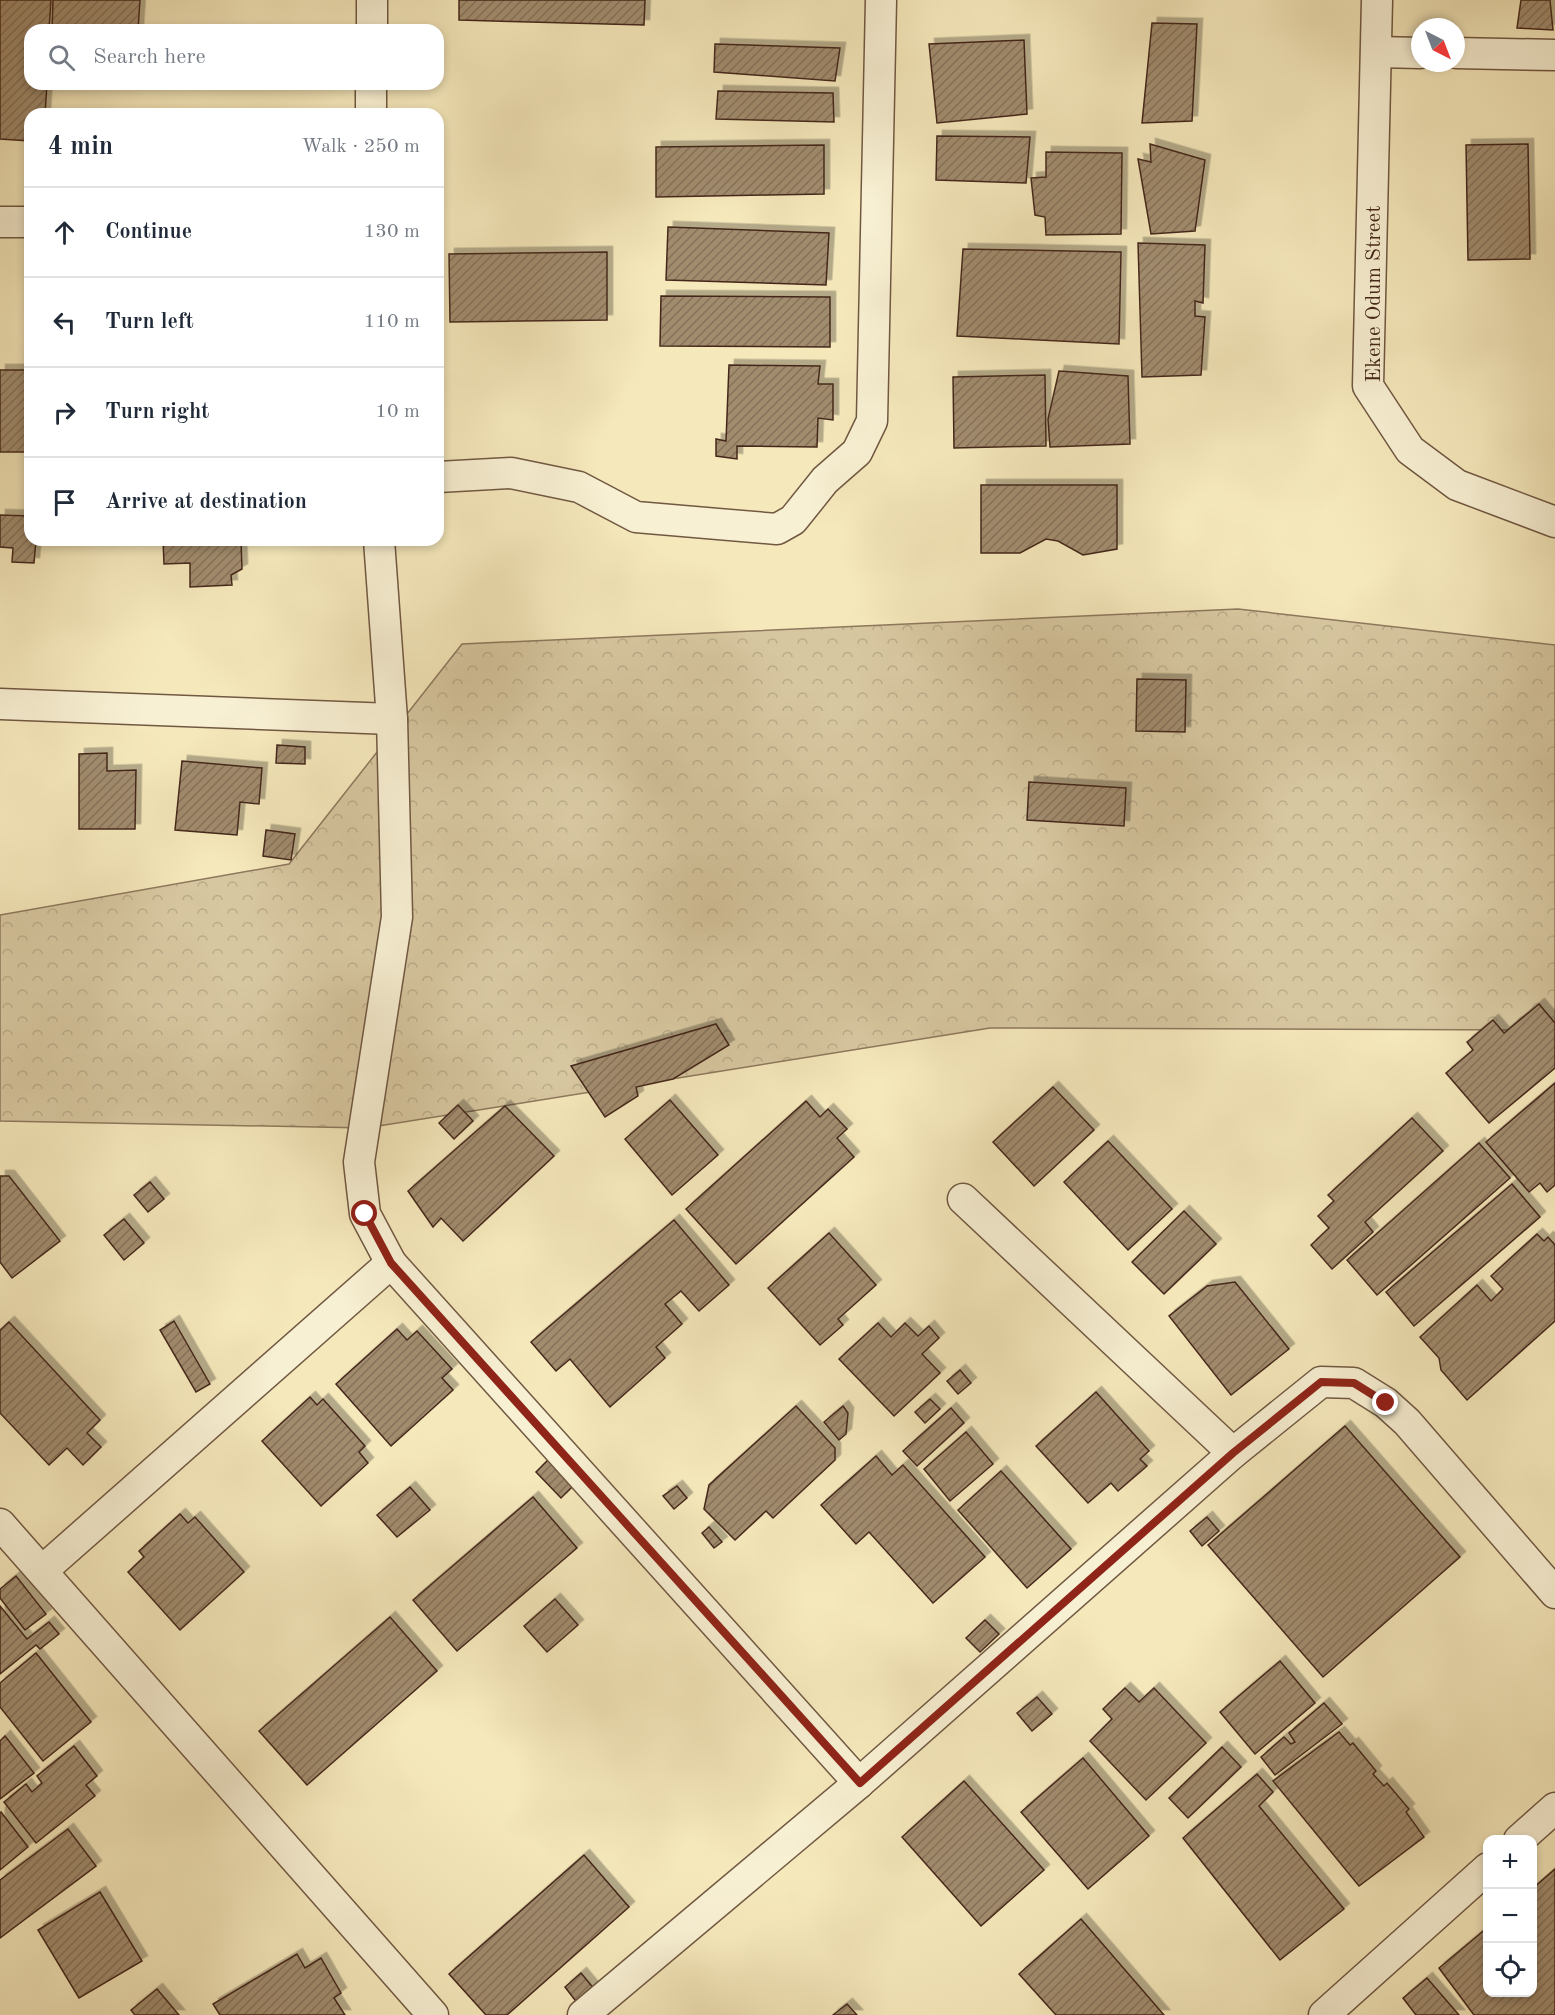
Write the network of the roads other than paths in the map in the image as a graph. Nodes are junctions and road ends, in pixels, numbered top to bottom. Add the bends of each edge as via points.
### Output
1 (372, 0) edge
2 (881, 0) edge
3 (1377, 0) edge
4 (372, 24) edge
5 (1377, 52) junction
6 (1411, 52) edge
7 (1465, 53) edge
8 (1555, 55) edge
9 (371, 90) edge
10 (370, 108) edge
11 (0, 222) edge
12 (24, 222) edge
13 (444, 477) edge
14 (1555, 522) edge
15 (379, 546) edge
16 (0, 704) edge
17 (392, 719) junction
18 (963, 1199) dead end
19 (391, 1263) junction
20 (1233, 1453) junction
21 (0, 1524) edge
22 (43, 1570) junction
23 (1555, 1593) edge
24 (860, 1783) junction
25 (1555, 1808) edge
26 (1524, 1835) edge
27 (1483, 1872) edge
28 (433, 2015) edge
29 (583, 2015) edge
30 (1324, 2015) edge

1 - 4 street
2 - 13 street via 872,421 857,452 825,480 793,520 777,529 636,517 579,488 511,473
3 - 5 street, Ekene Odum Street
5 - 6 street
5 - 14 street, Ekene Odum Street via 1368,386 1410,450 1457,485
7 - 8 street
9 - 10 street
11 - 12 street
15 - 17 street
16 - 17 street
17 - 19 street via 397,917 359,1162 365,1214
18 - 20 street
19 - 22 street
19 - 24 street
20 - 23 street via 1321,1382 1354,1383 1407,1422
20 - 24 street
21 - 22 street
22 - 28 street
24 - 29 street
25 - 26 street
27 - 30 street

